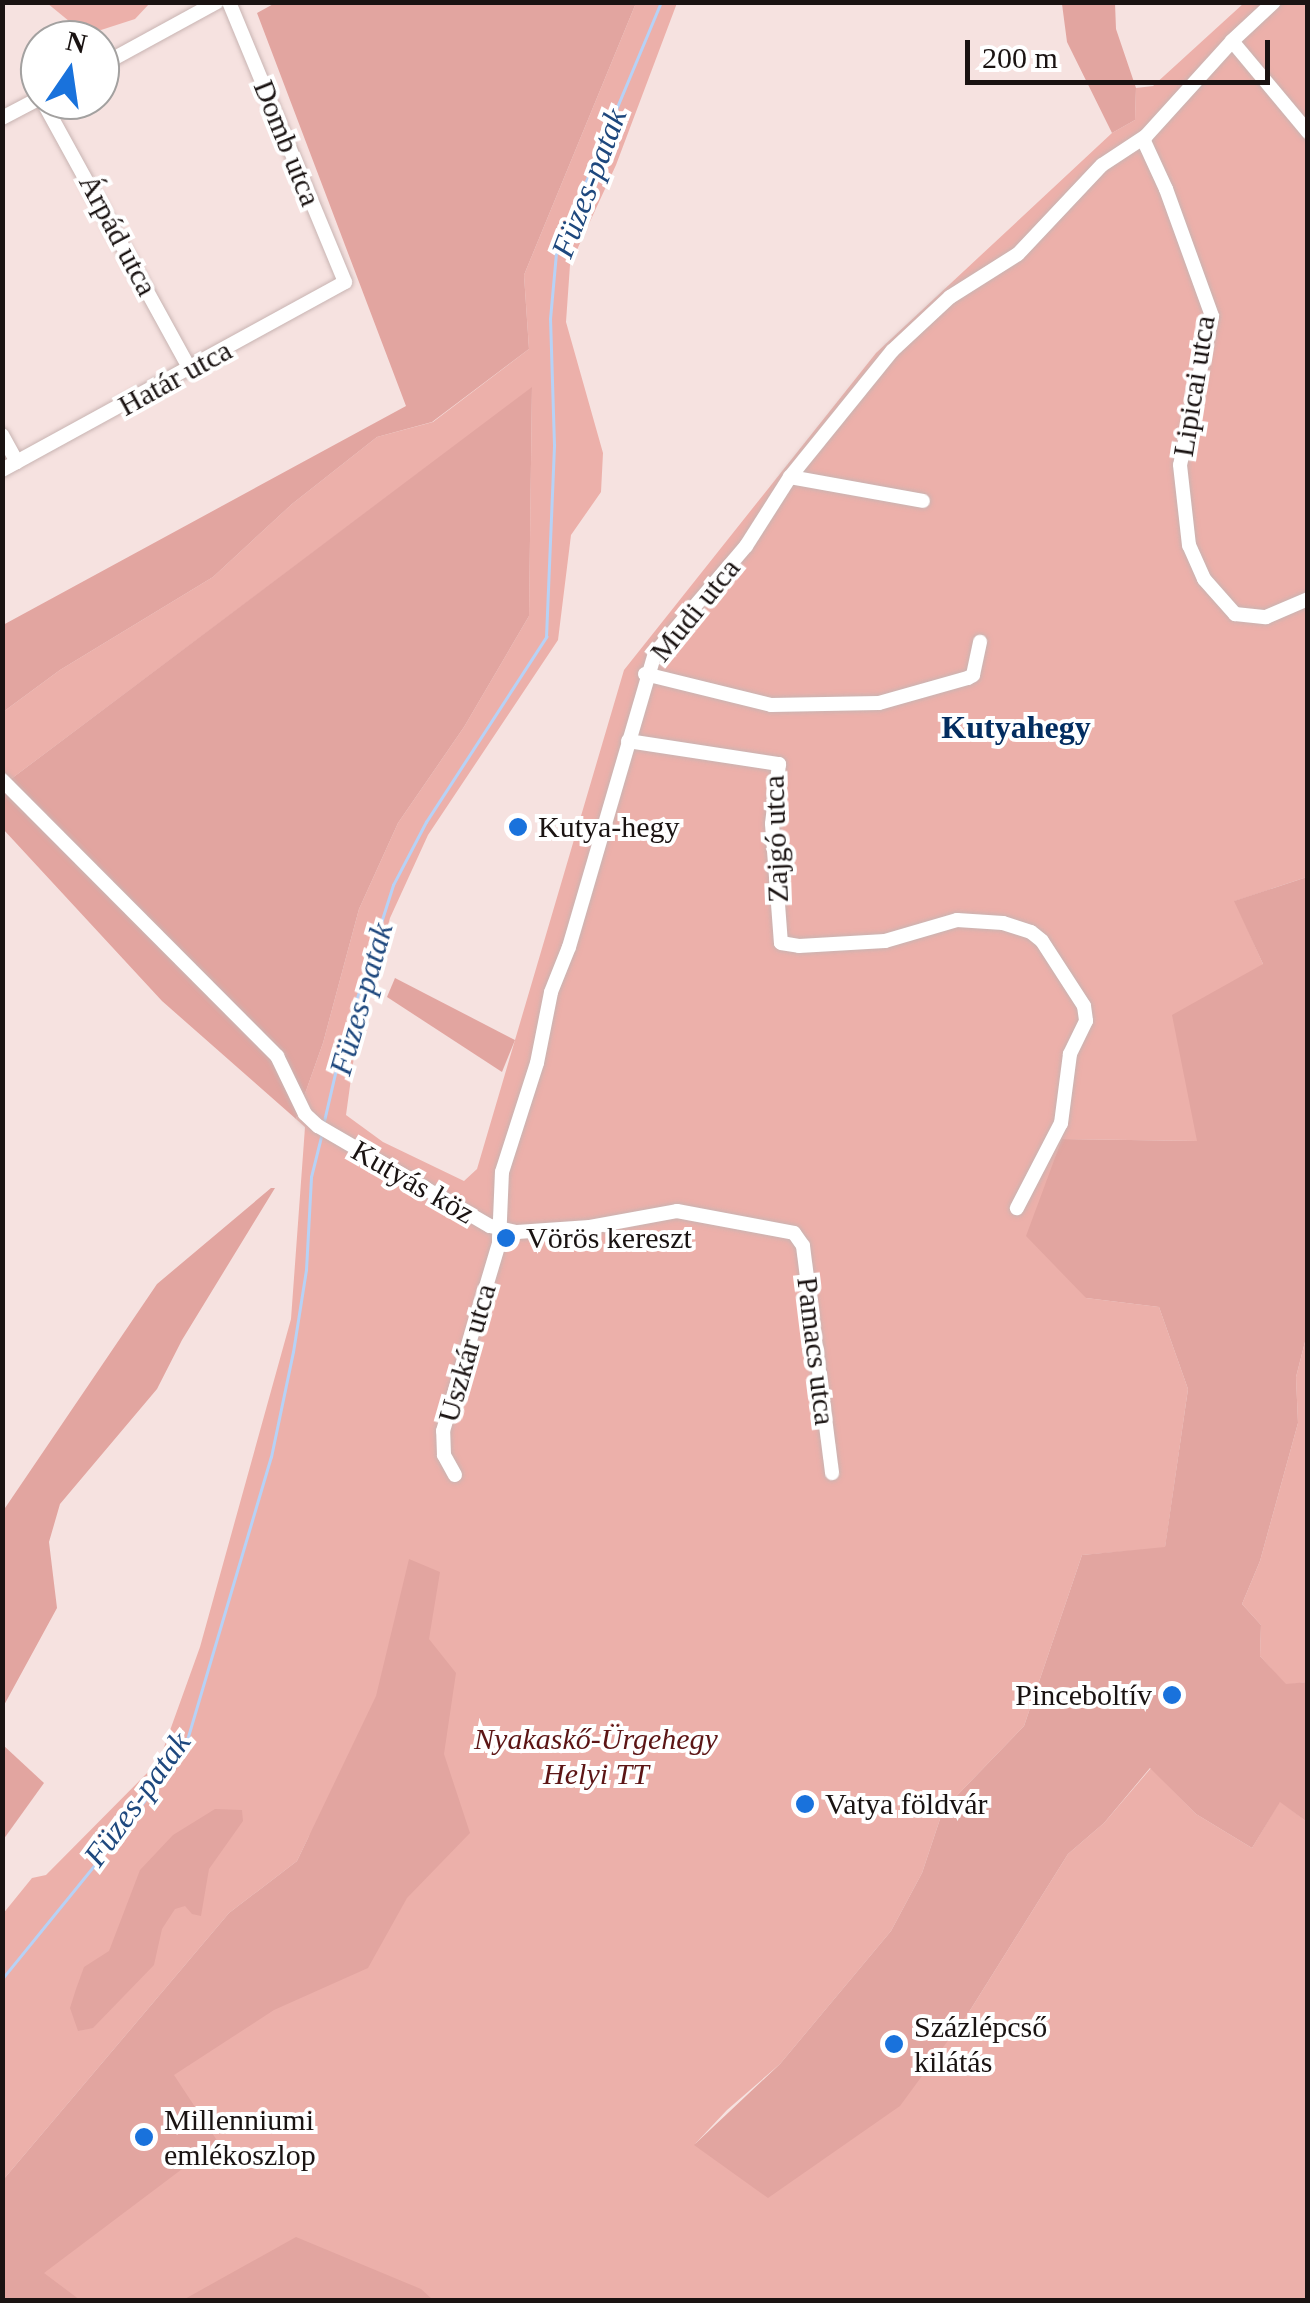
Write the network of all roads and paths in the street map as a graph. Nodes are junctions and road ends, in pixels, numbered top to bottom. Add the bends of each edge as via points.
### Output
1 (217, 2) edge
2 (229, 2) edge
3 (1274, 2) edge
4 (201, 6) edge
5 (1232, 40) junction
6 (120, 54) edge
7 (53, 120) edge
8 (1308, 132) edge
9 (1142, 139) junction
10 (345, 282) joint
11 (191, 370) junction
12 (2, 435) edge
13 (17, 462) junction
14 (2, 470) edge
15 (790, 478) junction
16 (923, 500) dead end
17 (1308, 598) edge
18 (980, 642) dead end
19 (645, 674) junction
20 (628, 741) junction
21 (2, 780) edge
22 (1017, 1208) dead end
23 (498, 1230) junction
24 (832, 1473) dead end
25 (455, 1475) dead end

1 - 4 street
2 - 10 street, Domb utca
3 - 5 street, Mudi utca
4 - 6 street
5 - 8 street
5 - 9 street, Mudi utca
7 - 11 street, Árpád utca
9 - 15 street, Mudi utca via 1102,165 1018,254 950,297 892,351
9 - 17 street, Lipicai utca via 1212,316 1180,464 1189,545 1204,579 1235,614 1266,617
10 - 11 street, Határ utca
11 - 13 street, Határ utca
12 - 13 street
13 - 14 street, Határ utca
15 - 16 street
15 - 19 street, Mudi utca via 746,546
18 - 19 street via 973,675 880,703 770,704
19 - 20 street, Mudi utca
20 - 22 street, Zajgó utca via 778,764 772,824 781,943 884,941 956,920 1003,923 1042,941 1084,1006 1086,1021 1070,1054 1060,1122
20 - 23 street, Mudi utca via 502,1172
21 - 23 street, Kutyás köz via 277,1056 305,1114
23 - 24 street, Pamacs utca via 590,1227 678,1211 794,1233 803,1246
23 - 25 street, Uszkár utca via 444,1431 444,1454

